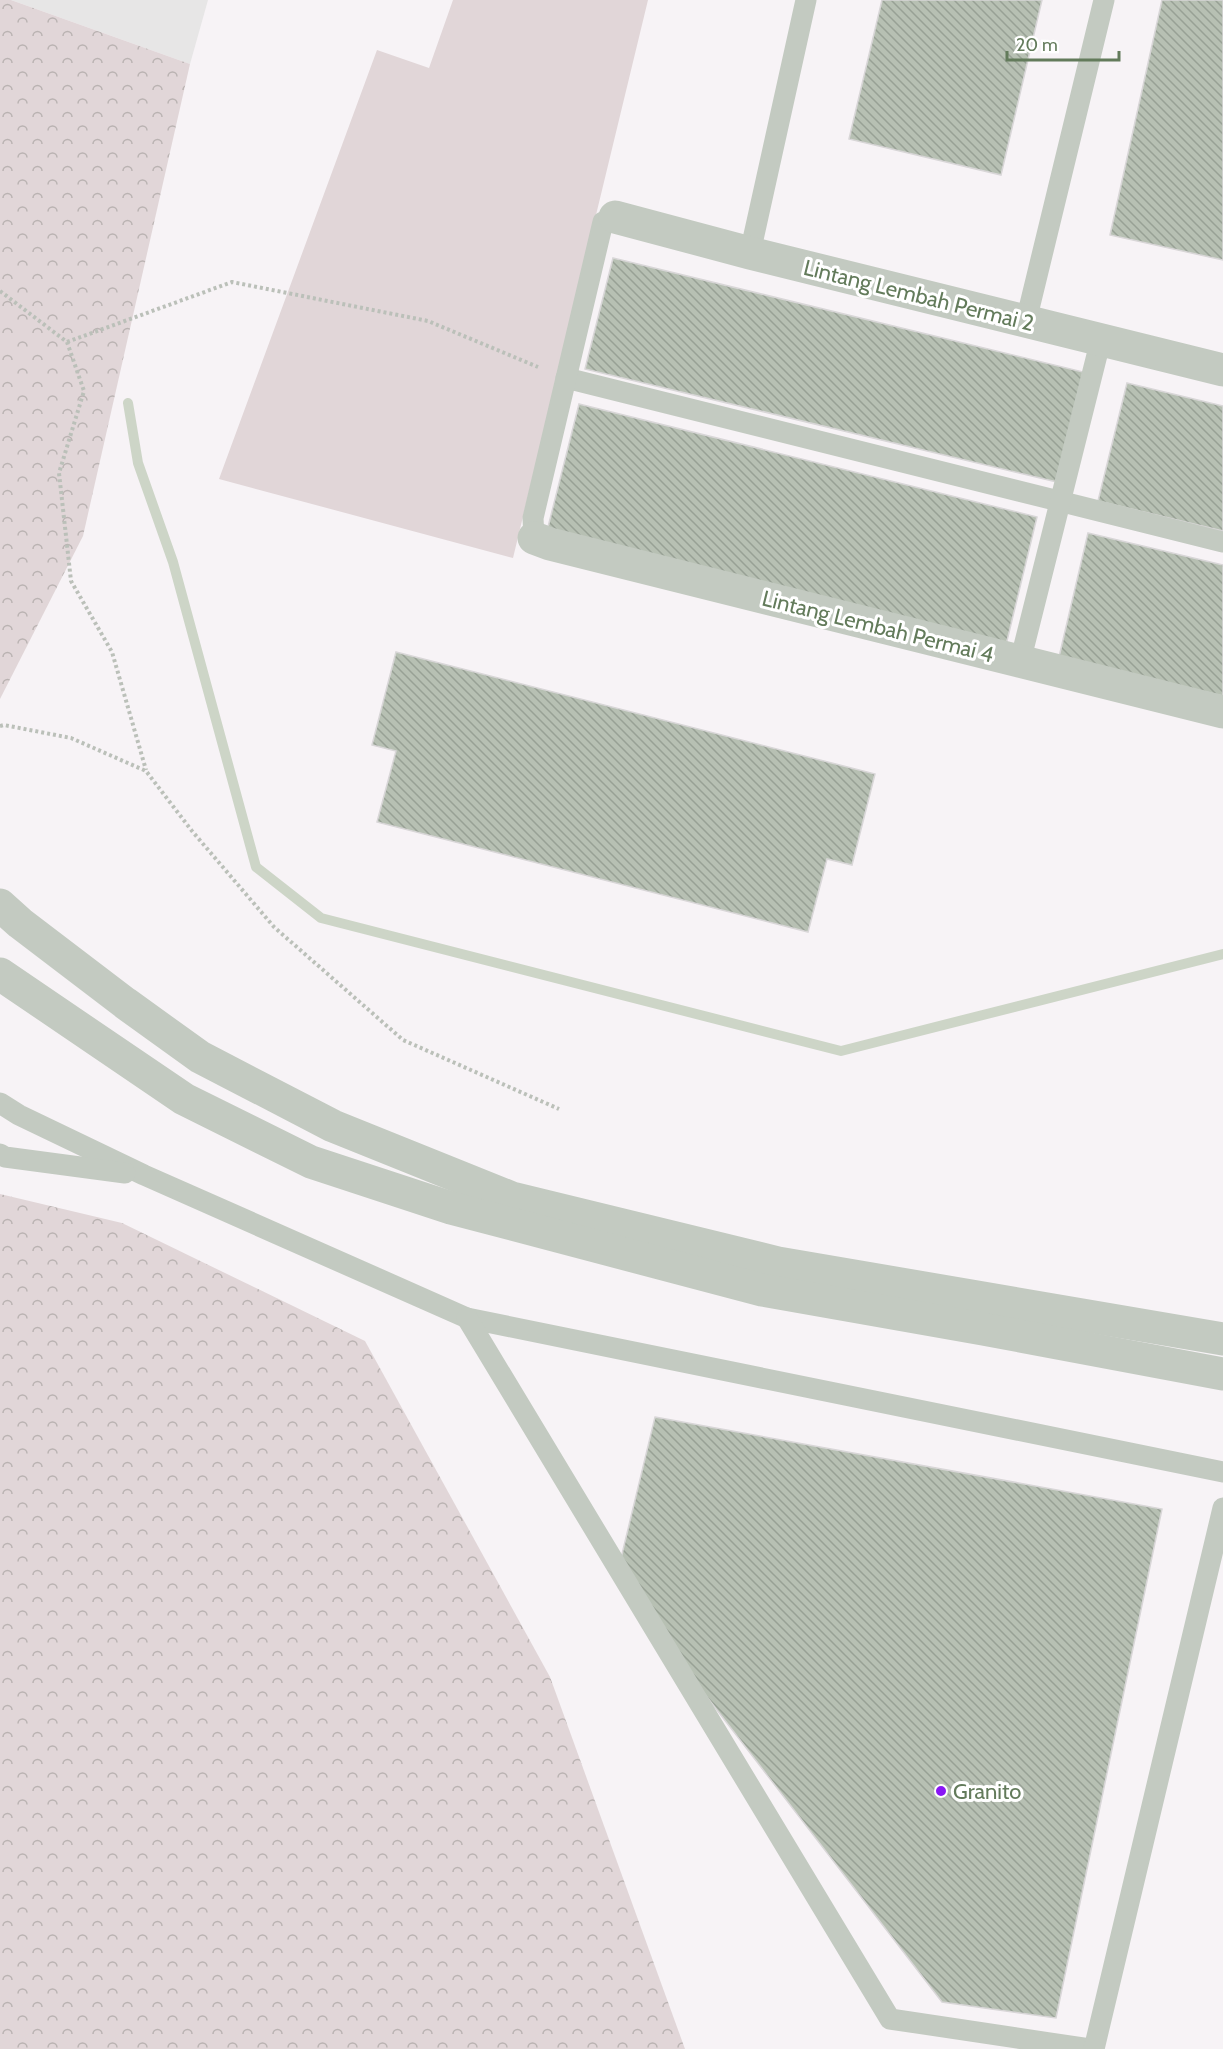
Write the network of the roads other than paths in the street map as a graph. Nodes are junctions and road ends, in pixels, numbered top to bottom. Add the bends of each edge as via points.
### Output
1 (806, 0) edge
2 (1104, 0) edge
3 (615, 217) joint
4 (750, 253) junction
5 (1026, 321) junction
6 (1101, 339) junction
7 (1223, 370) edge
8 (566, 378) junction
9 (1060, 502) junction
10 (534, 538) joint
11 (1223, 542) edge
12 (1020, 662) junction
13 (1223, 711) edge
14 (0, 905) edge
15 (0, 974) edge
16 (0, 1103) edge
17 (0, 1154) edge
18 (144, 1175) junction
19 (467, 1318) junction
20 (1223, 1340) edge
21 (1223, 1374) edge
22 (1223, 1472) edge
23 (1223, 1508) edge
24 (1092, 2049) edge

1 - 4 lane
2 - 5 lane
3 - 4 street, Lintang Lembah Permai 2
3 - 8 lane via 603,222
4 - 5 street, Lintang Lembah Permai 2
5 - 6 street, Lintang Lembah Permai 2
6 - 7 street, Lintang Lembah Permai 2
6 - 9 lane
8 - 9 lane
8 - 10 lane via 533,518
9 - 11 lane
9 - 12 lane
10 - 12 street, Lintang Lembah Permai 4
12 - 13 street, Lintang Lembah Permai 4
14 - 20 street via 200,1057 333,1126 512,1198 778,1263
15 - 21 street via 184,1099 322,1166 451,1208 762,1290
16 - 18 lane
17 - 18 lane
18 - 19 lane
19 - 22 lane
19 - 24 lane via 890,2019
23 - 24 lane

